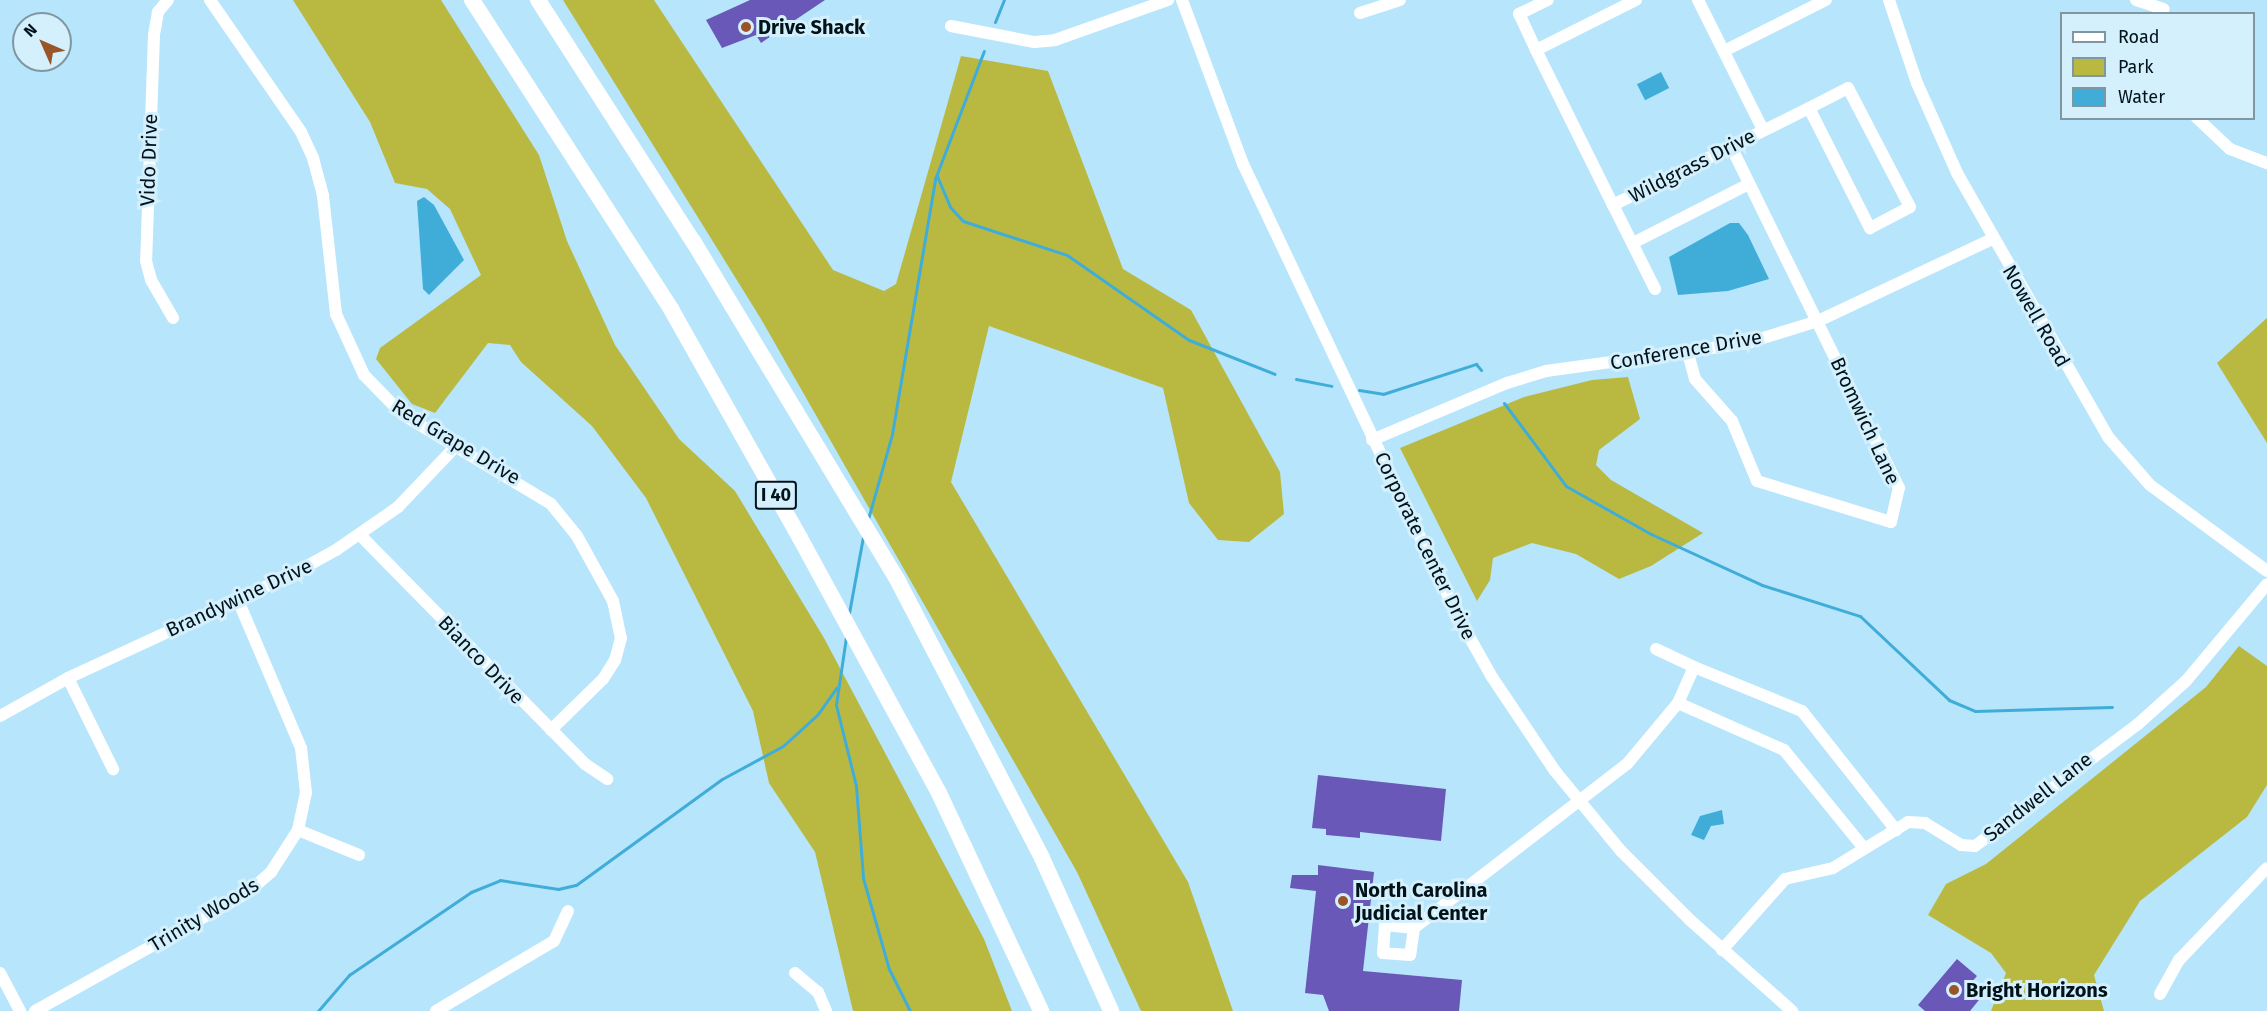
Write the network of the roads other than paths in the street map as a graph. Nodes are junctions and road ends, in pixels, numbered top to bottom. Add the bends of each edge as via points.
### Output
1 (168, 0) edge
2 (210, 0) edge
3 (472, 0) edge
4 (538, 0) edge
5 (1168, 0) edge
6 (1182, 0) edge
7 (1400, 0) edge
8 (1548, 0) edge
9 (1636, 0) edge
10 (1698, 0) edge
11 (1888, 0) edge
12 (2136, 0) edge
13 (1826, 1) edge
14 (1621, 3) edge
15 (2165, 8) edge
16 (1360, 13) dead end
17 (951, 26) dead end
18 (1536, 50) junction
19 (1724, 51) junction
20 (1809, 108) junction
21 (2199, 120) edge
22 (1763, 130) junction
23 (1732, 148) junction
24 (2267, 164) edge
25 (1749, 184) junction
26 (1613, 205) junction
27 (1992, 239) junction
28 (1633, 243) junction
29 (1655, 289) dead end
30 (173, 318) dead end
31 (1818, 321) junction
32 (1688, 352) junction
33 (1372, 440) junction
34 (456, 446) junction
35 (360, 535) junction
36 (2267, 571) edge
37 (2267, 584) edge
38 (238, 600) junction
39 (1656, 649) dead end
40 (1694, 668) junction
41 (68, 678) junction
42 (1678, 703) junction
43 (0, 716) edge
44 (550, 730) junction
45 (113, 769) dead end
46 (607, 779) dead end
47 (1577, 799) junction
48 (298, 830) junction
49 (1896, 830) junction
50 (1864, 848) junction
51 (359, 855) dead end
52 (2267, 868) edge
53 (568, 911) dead end
54 (1414, 928) dead end
55 (1722, 950) junction
56 (0, 973) edge
57 (795, 973) dead end
58 (2160, 994) dead end
59 (20, 1011) edge
60 (35, 1011) edge
61 (436, 1011) edge
62 (826, 1011) edge
63 (1041, 1011) edge
64 (1111, 1011) edge
65 (1792, 1011) edge

1 - 30 street, Vido Drive via 158,12 154,35 146,261 151,280
2 - 34 street, Red Grape Drive via 301,132 313,158 323,196 336,314 356,362 389,403
3 - 63 highway, I 40 via 671,309 782,506 939,793
4 - 64 highway via 693,241 899,583 1042,858
5 - 17 street via 1055,40 1034,42
6 - 33 street, Corporate Center Drive via 1244,164
7 - 16 street
8 - 18 street, Wildgrass Drive via 1519,14
9 - 14 street
10 - 19 street
11 - 27 street, Nowell Road via 1936,129
12 - 15 street
13 - 19 street
14 - 18 street
18 - 26 street, Wildgrass Drive
19 - 22 street
20 - 20 street, Wildgrass Drive via 1869,228 1910,207 1848,88
20 - 22 street, Wildgrass Drive
21 - 24 street via 2230,149
22 - 23 street, Wildgrass Drive
23 - 25 street
23 - 26 street, Wildgrass Drive
25 - 28 street
25 - 31 street
26 - 28 street
27 - 31 street, Conference Drive
27 - 36 street, Nowell Road via 2116,449 2167,499
28 - 29 street
31 - 32 street, Conference Drive via 1747,343
31 - 32 street, Bromwich Lane via 1899,488 1891,522 1757,481 1732,421 1695,379
32 - 33 street, Conference Drive via 1546,371 1507,383
33 - 47 street, Corporate Center Drive via 1477,651 1516,715
34 - 35 street, Brandywine Drive via 421,486
34 - 44 street, Red Grape Drive via 531,488 560,512 618,613 621,638 615,660 603,680
35 - 38 street, Brandywine Drive
35 - 44 street, Bianco Drive
37 - 49 street, Sandwell Lane via 2178,688 1975,846 1961,845 1924,823 1908,822
38 - 41 street, Brandywine Drive
38 - 48 street, Trinity Woods via 301,748 306,793
39 - 40 street
40 - 42 street
40 - 49 street via 1803,711
41 - 43 street, Brandywine Drive
41 - 45 street
42 - 47 street via 1627,764
42 - 50 street via 1784,750
44 - 46 street, Bianco Drive
47 - 54 street
47 - 55 street, Corporate Center Drive via 1648,879
48 - 51 street
48 - 60 street, Trinity Woods via 271,872 247,893
49 - 50 street, Sandwell Lane
50 - 55 street, Sandwell Lane via 1833,868 1785,879
52 - 58 street via 2179,960
53 - 61 street via 554,941
55 - 65 street, Corporate Center Drive
56 - 59 street
57 - 62 street via 818,992

